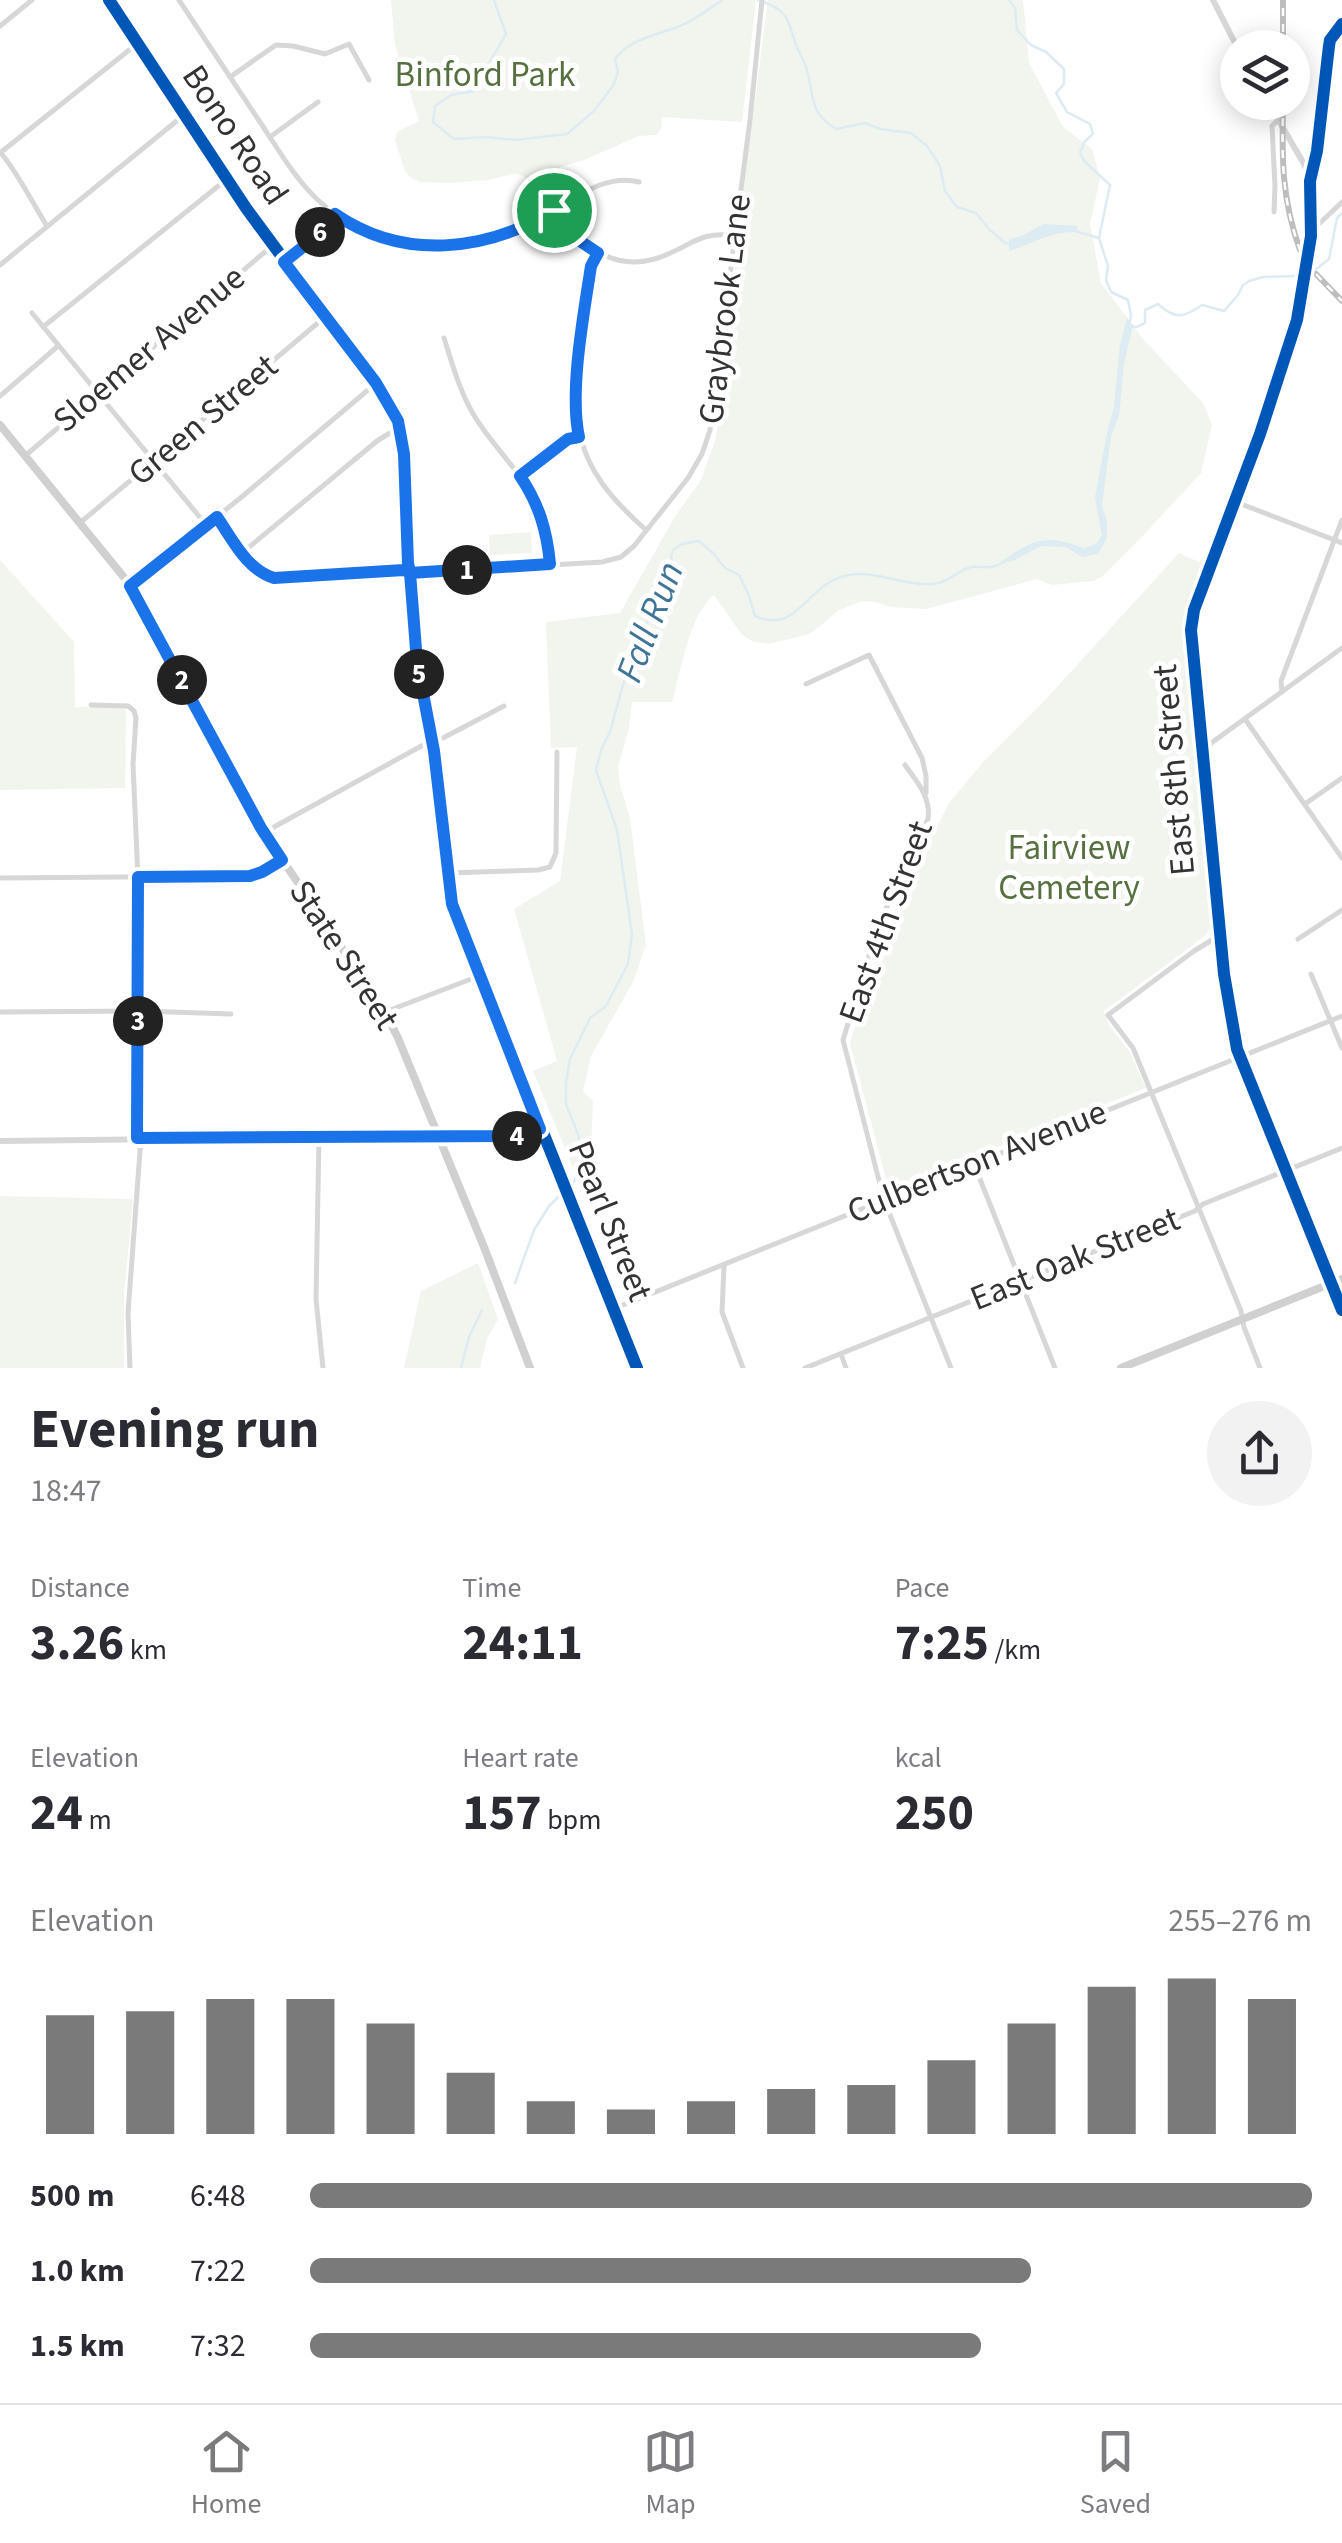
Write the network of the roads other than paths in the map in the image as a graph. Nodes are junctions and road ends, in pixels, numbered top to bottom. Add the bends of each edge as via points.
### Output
1 (32, 0) edge
2 (110, 0) edge
3 (178, 0) edge
4 (762, 0) edge
5 (1214, 0) edge
6 (1342, 24) edge
7 (0, 26) edge
8 (1229, 30) edge
9 (138, 44) junction
10 (230, 77) junction
11 (368, 80) dead end
12 (318, 102) dead end
13 (185, 114) junction
14 (1278, 120) joint
15 (270, 137) junction
16 (0, 153) edge
17 (227, 179) junction
18 (1310, 181) junction
19 (639, 182) dead end
20 (1342, 202) edge
21 (554, 210) junction
22 (1274, 212) dead end
23 (335, 214) junction
24 (1312, 223) junction
25 (47, 226) junction
26 (734, 236) junction
27 (272, 245) junction
28 (598, 253) junction
29 (284, 262) junction
30 (0, 265) edge
31 (32, 313) dead end
32 (324, 318) junction
33 (43, 327) junction
34 (444, 338) dead end
35 (58, 346) junction
36 (376, 383) junction
37 (98, 393) junction
38 (0, 396) edge
39 (0, 425) edge
40 (400, 432) junction
41 (579, 437) junction
42 (26, 455) junction
43 (154, 462) junction
44 (520, 476) junction
45 (1236, 502) junction
46 (217, 517) junction
47 (1342, 520) edge
48 (81, 522) junction
49 (207, 526) junction
50 (647, 530) junction
51 (1338, 542) edge
52 (242, 553) junction
53 (550, 564) junction
54 (410, 573) junction
55 (130, 586) junction
56 (1342, 648) edge
57 (806, 684) dead end
58 (1282, 692) junction
59 (91, 705) dead end
60 (504, 706) dead end
61 (1245, 718) junction
62 (432, 741) junction
63 (1202, 750) junction
64 (557, 752) dead end
65 (905, 765) dead end
66 (1342, 778) edge
67 (926, 796) junction
68 (1305, 804) junction
69 (266, 834) junction
70 (1342, 858) edge
71 (282, 860) junction
72 (447, 873) junction
73 (138, 877) junction
74 (0, 878) edge
75 (1342, 910) edge
76 (1220, 934) junction
77 (1298, 939) dead end
78 (1312, 974) dead end
79 (479, 976) junction
80 (0, 1012) edge
81 (138, 1012) junction
82 (386, 1012) junction
83 (231, 1014) dead end
84 (1342, 1016) edge
85 (1331, 1021) junction
86 (1342, 1048) edge
87 (1239, 1058) junction
88 (1152, 1092) junction
89 (540, 1129) junction
90 (319, 1136) junction
91 (438, 1136) junction
92 (139, 1138) junction
93 (0, 1141) edge
94 (1342, 1148) edge
95 (974, 1164) junction
96 (1285, 1171) junction
97 (884, 1200) junction
98 (1200, 1209) junction
99 (724, 1264) junction
100 (1342, 1279) edge
101 (1020, 1282) junction
102 (1331, 1284) junction
103 (613, 1309) junction
104 (1342, 1310) edge
105 (930, 1318) junction
106 (1243, 1323) junction
107 (841, 1354) junction
108 (130, 1368) edge
109 (322, 1368) edge
110 (530, 1368) edge
111 (636, 1368) edge
112 (742, 1368) edge
113 (806, 1368) edge
114 (846, 1368) edge
115 (951, 1368) edge
116 (1055, 1368) edge
117 (1122, 1368) edge
118 (1260, 1368) edge

1 - 7 street
2 - 9 street, Bono Road
3 - 10 street
4 - 26 street, Graybrook Lane
5 - 8 street
6 - 18 street via 1329,43
9 - 13 street, Bono Road
9 - 16 street
10 - 11 street via 276,45 326,54 350,44
10 - 15 street
12 - 15 street
13 - 17 street, Bono Road
13 - 25 street
14 - 18 street
14 - 22 street via 1272,126
15 - 23 street
16 - 25 street
17 - 27 street, Bono Road
17 - 33 street
18 - 24 street, East 8th Street
19 - 21 street via 614,181
20 - 24 street
21 - 23 street via 496,238 444,246 378,237
21 - 28 street via 574,237
23 - 29 street
24 - 45 street, East 8th Street via 1298,320
25 - 30 street
26 - 28 street via 706,235 650,260
26 - 50 street, Graybrook Lane via 707,442
27 - 29 street, Bono Road
27 - 37 street, Sloemer Avenue
28 - 41 street via 580,351
29 - 32 street, Bono Road
31 - 33 street
32 - 36 street, Bono Road
32 - 43 street, Green Street
33 - 35 street
34 - 44 street via 462,394
35 - 37 street
35 - 38 street
36 - 40 street, Bono Road
36 - 46 street
37 - 42 street, Sloemer Avenue
37 - 43 street
39 - 42 main road, State Street
40 - 52 street via 377,441
40 - 54 street, Bono Road
41 - 44 street
41 - 50 street via 601,480
42 - 48 main road, State Street
43 - 48 street, Green Street
43 - 49 street
44 - 53 street via 541,514
45 - 51 street
45 - 63 street, East 8th Street via 1190,620
46 - 49 street
46 - 52 street
47 - 51 street
48 - 55 main road, State Street
49 - 55 street
50 - 53 street, Graybrook Lane via 612,560
51 - 58 street
52 - 54 street, Graybrook Lane via 274,578
53 - 54 street, Graybrook Lane
54 - 62 street, Pearl Street
55 - 69 main road, State Street
56 - 58 street
57 - 67 street via 869,655 922,760
58 - 61 street
59 - 73 street via 126,705 135,714
60 - 62 street
61 - 63 street
61 - 68 street
62 - 69 street
62 - 72 street, Pearl Street
63 - 76 street, East 8th Street
64 - 72 street via 556,854 550,867
65 - 67 street, East 4th Street
66 - 68 street
67 - 97 street, East 4th Street via 928,819 878,926 843,1040
68 - 70 street
69 - 71 main road, State Street
71 - 73 street via 250,876
71 - 82 main road, State Street
72 - 79 street, Pearl Street
73 - 74 street
73 - 81 street
75 - 77 street
76 - 87 street, East 8th Street
76 - 88 street via 1108,1014 1133,1048
78 - 85 street
79 - 82 street
79 - 89 street, Pearl Street
80 - 81 street
81 - 83 street
81 - 92 street
82 - 91 main road, State Street
84 - 85 street, Culbertson Avenue
85 - 86 street
85 - 87 street, Culbertson Avenue
87 - 88 street, Culbertson Avenue
87 - 96 street, East 8th Street
88 - 95 street, Culbertson Avenue
88 - 98 street
89 - 91 street via 518,1136
89 - 103 street, Pearl Street
90 - 91 street
90 - 92 street
90 - 109 street via 316,1299
91 - 110 main road, State Street
92 - 93 street
92 - 108 street
94 - 96 street, East Oak Street
95 - 97 street, Culbertson Avenue
95 - 101 street
96 - 98 street, East Oak Street
96 - 102 street, East 8th Street
97 - 99 street, Culbertson Avenue
97 - 105 street, East 4th Street
98 - 101 street, East Oak Street
98 - 106 street
99 - 103 street, Culbertson Avenue
99 - 112 street via 722,1312
100 - 102 main road
101 - 105 street, East Oak Street
101 - 116 street
102 - 104 street, East 8th Street
102 - 106 main road
103 - 111 street, Pearl Street
105 - 107 street, East Oak Street
105 - 115 street, East 4th Street
106 - 117 main road
106 - 118 street
107 - 113 street, East Oak Street
107 - 114 street

